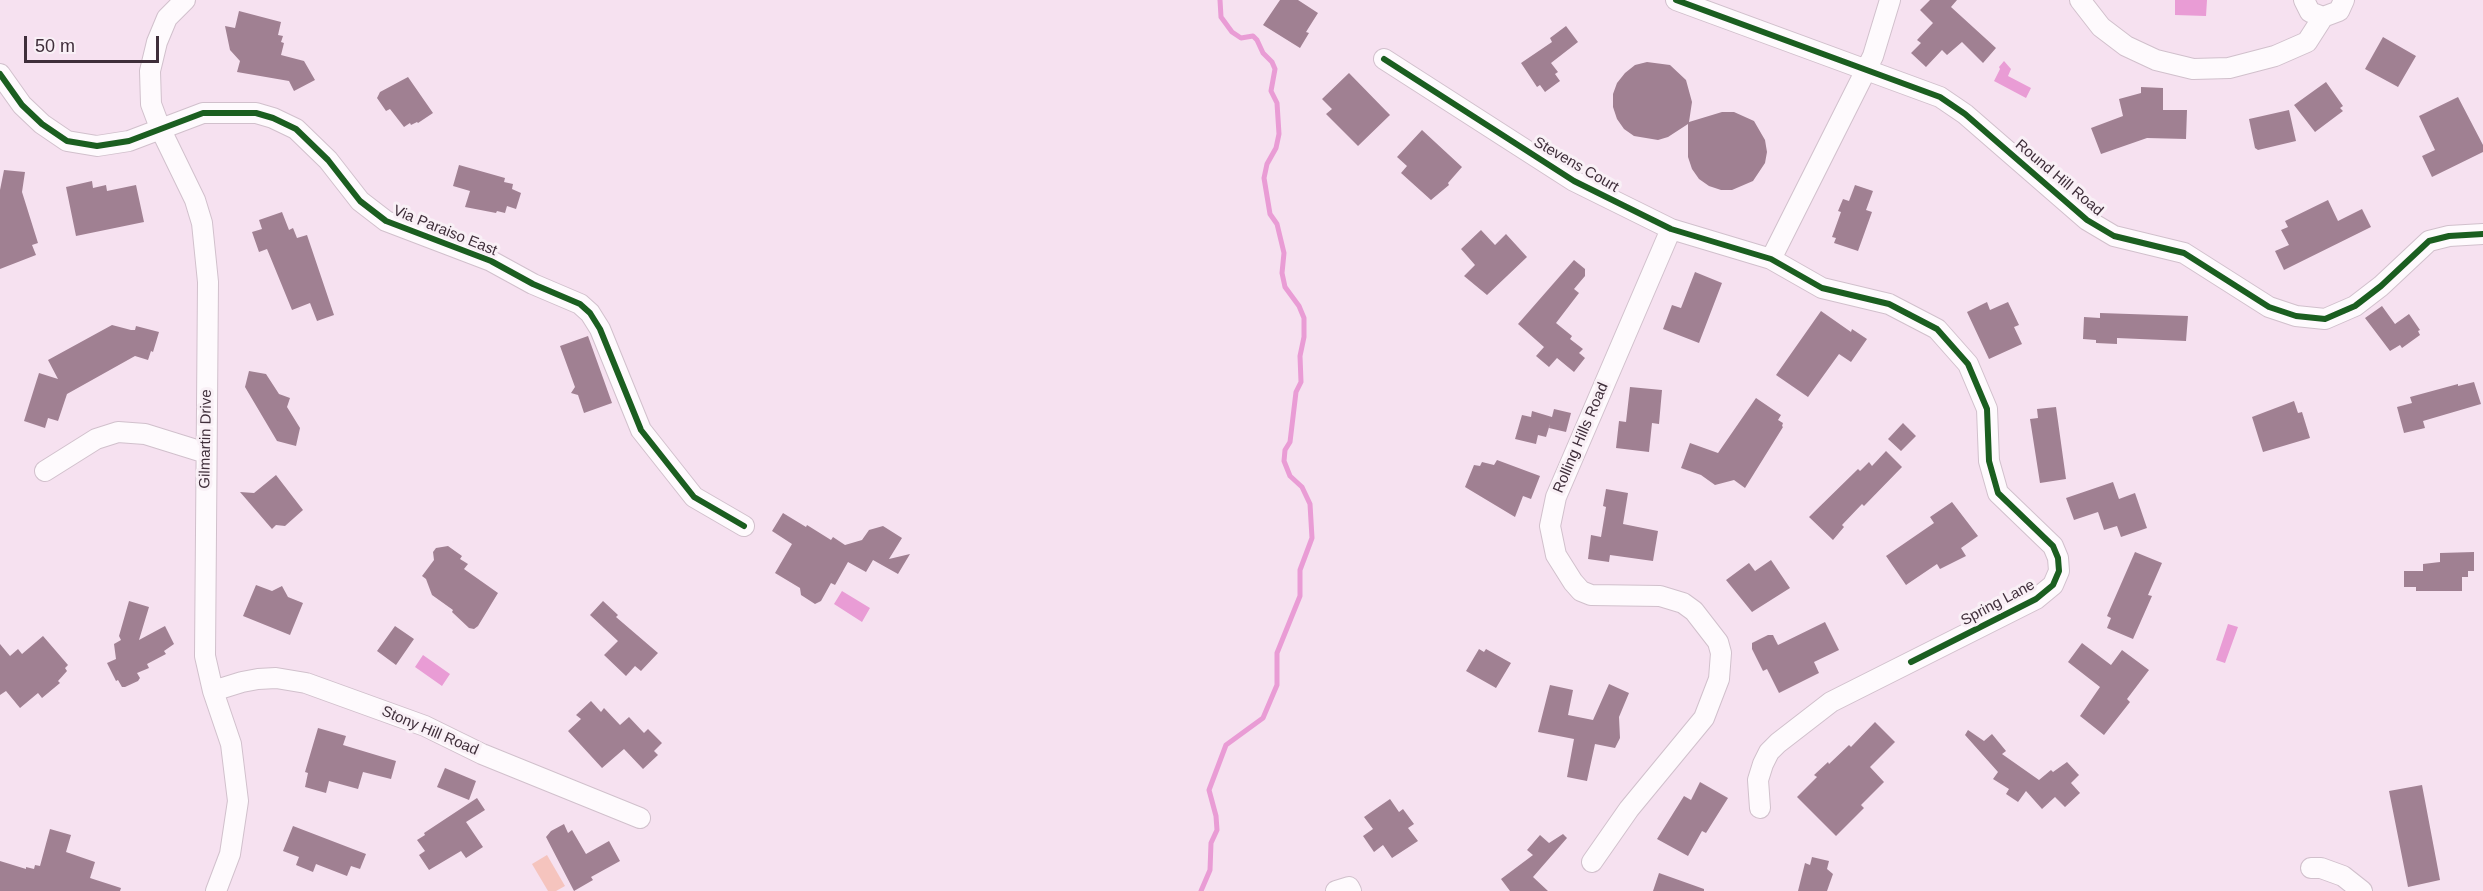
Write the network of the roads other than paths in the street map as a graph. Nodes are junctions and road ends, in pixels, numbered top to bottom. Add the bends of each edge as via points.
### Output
1 (185, 0) edge
2 (1676, 0) edge
3 (1890, 0) edge
4 (2080, 0) edge
5 (2304, 0) edge
6 (2344, 0) edge
7 (2323, 17) junction
8 (1384, 59) dead end
9 (1864, 69) junction
10 (0, 74) edge
11 (160, 128) junction
12 (1671, 228) junction
13 (2483, 234) edge
14 (1771, 259) junction
15 (206, 453) junction
16 (45, 471) dead end
17 (744, 526) dead end
18 (213, 691) junction
19 (1760, 808) dead end
20 (640, 818) dead end
21 (1592, 862) dead end
22 (2311, 868) dead end
23 (216, 891) edge
24 (1336, 891) edge
25 (1351, 891) edge
26 (2362, 891) edge

1 - 11 street, Gilmartin Drive via 167,18 150,71 151,104
2 - 9 street, Round Hill Road
3 - 9 street via 1873,56
4 - 7 street via 2101,27 2126,46 2156,60 2193,69 2229,68 2275,56 2307,42
5 - 7 street via 2310,12
6 - 7 street via 2339,11
8 - 12 street, Stevens Court via 1574,181
9 - 13 street, Round Hill Road via 1940,97 1965,114 2087,220 2114,236 2184,253 2269,307 2296,316 2325,319 2355,306 2429,242 2449,236
9 - 14 street
10 - 11 street, Via Paraiso East via 21,105 67,141 97,146 129,141
11 - 15 street, Gilmartin Drive via 202,223 208,282
11 - 17 street, Via Paraiso East via 203,113 256,113 273,118 296,129 328,160 360,201 386,221 491,261 580,304 600,329 641,430 694,497
12 - 14 street, Stevens Court
12 - 21 street, Rolling Hills Road via 1556,497 1550,526 1556,555 1581,591 1591,595 1660,596 1694,610 1718,642 1719,679 1704,718 1629,809
14 - 19 street, Spring Lane via 1822,288 1889,304 1937,329 1968,363 1987,408 1989,461 1998,493 2053,546 2060,571 2053,585 2036,599 1832,702 1778,743 1762,764 1758,780
15 - 16 street via 145,434 118,432 96,439
15 - 18 street, Gilmartin Drive via 205,639 207,672
18 - 20 street, Stony Hill Road via 242,681 276,678 306,683 527,765
18 - 23 street, Gilmartin Drive via 231,744 238,801 230,854
22 - 26 street via 2343,876
24 - 25 street via 1348,886

